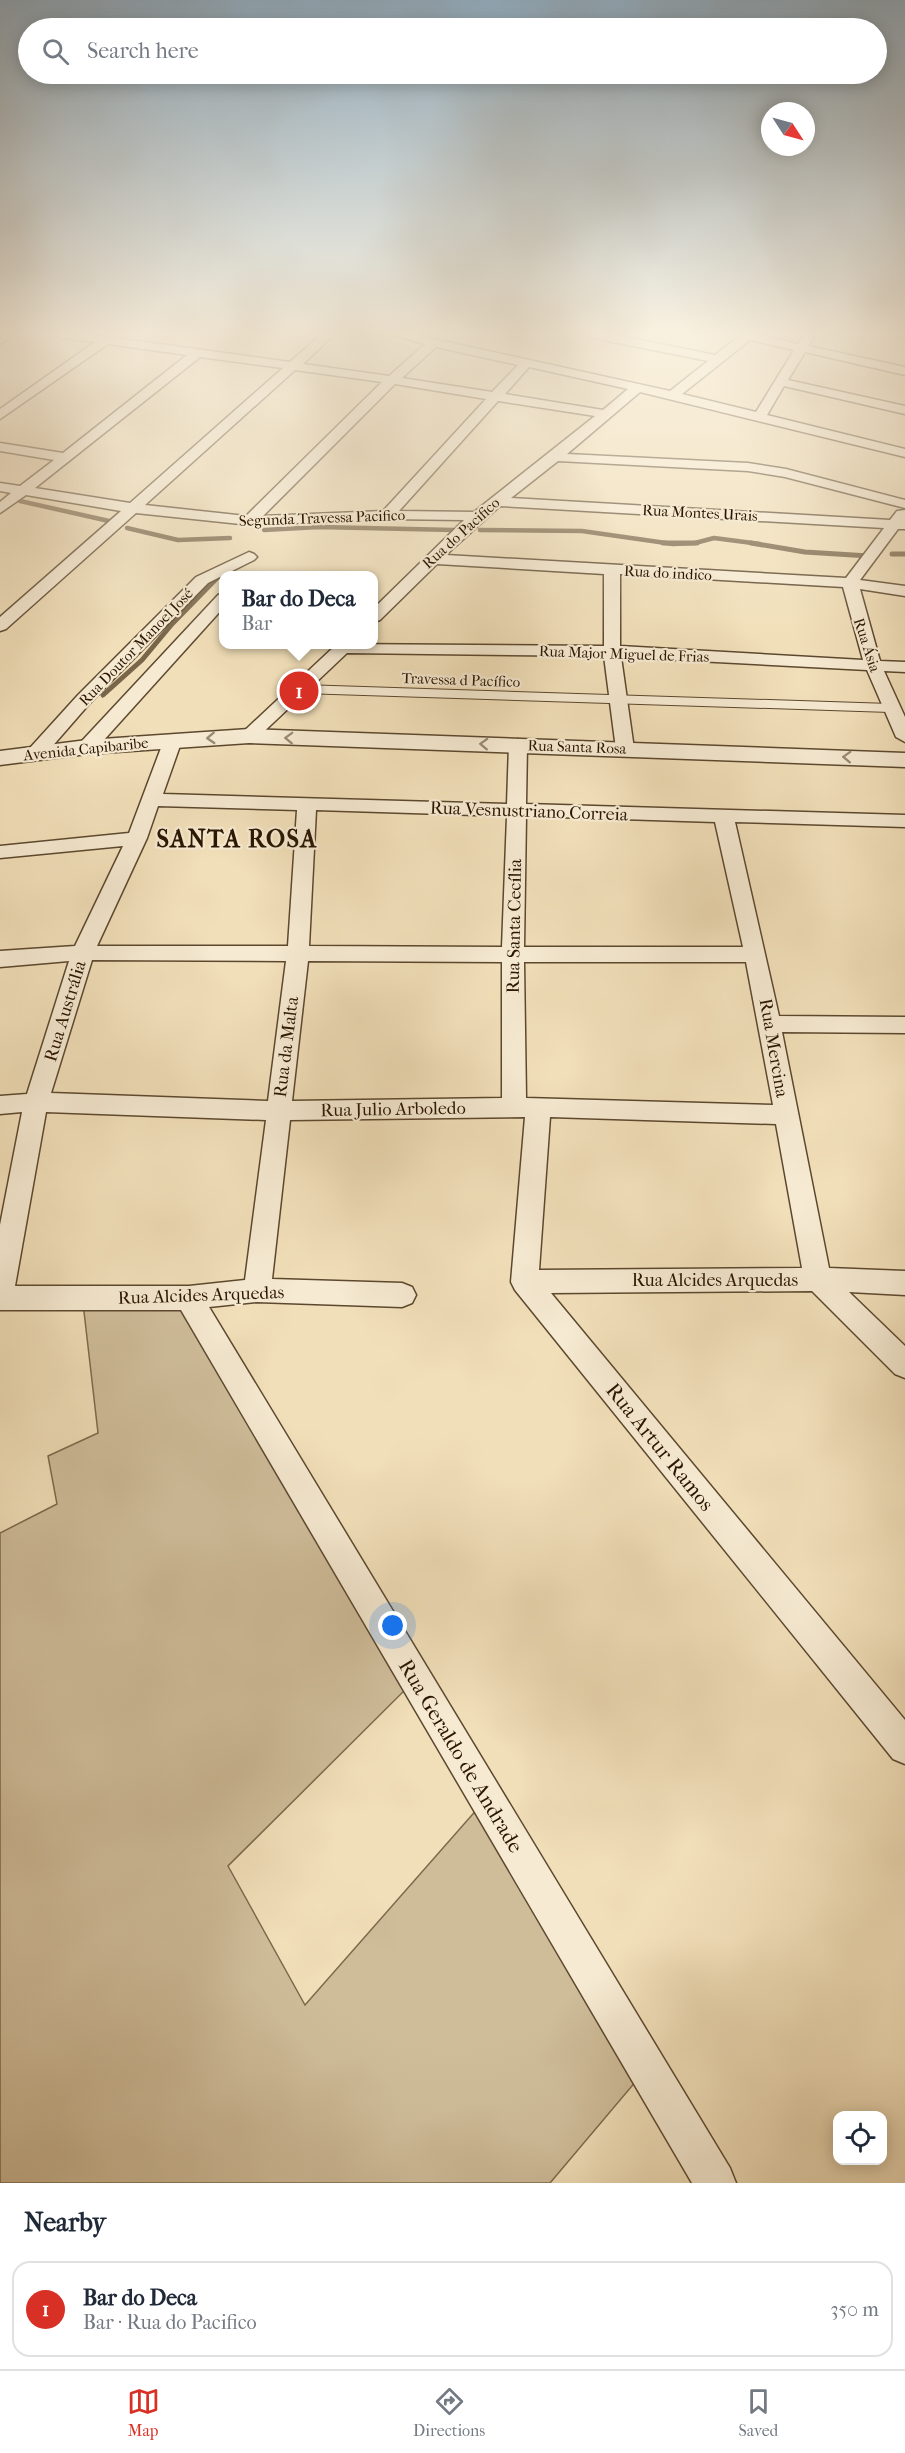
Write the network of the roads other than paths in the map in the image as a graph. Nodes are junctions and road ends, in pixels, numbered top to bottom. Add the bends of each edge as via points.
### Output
1 (90, 436) edge
2 (215, 436) edge
3 (342, 436) edge
4 (459, 436) edge
5 (580, 436) edge
6 (836, 436) edge
7 (0, 447) edge
8 (905, 453) edge
9 (63, 457) junction
10 (555, 457) junction
11 (0, 487) edge
12 (24, 491) junction
13 (496, 501) junction
14 (905, 504) edge
15 (134, 508) junction
16 (0, 509) edge
17 (905, 510) edge
18 (387, 515) junction
19 (477, 516) junction
20 (900, 525) edge
21 (250, 539) junction
22 (431, 559) junction
23 (612, 570) junction
24 (243, 571) edge
25 (850, 584) junction
26 (905, 591) edge
27 (219, 603) edge
28 (378, 613) edge
29 (0, 626) edge
30 (378, 647) edge
31 (342, 649) edge
32 (612, 651) junction
33 (873, 665) junction
34 (905, 667) edge
35 (302, 689) junction
36 (620, 698) junction
37 (84, 699) junction
38 (124, 704) junction
39 (890, 708) junction
40 (249, 736) junction
41 (905, 737) edge
42 (173, 740) junction
43 (518, 745) junction
44 (87, 747) junction
45 (625, 748) junction
46 (36, 753) junction
47 (0, 758) edge
48 (905, 760) edge
49 (153, 800) junction
50 (307, 804) junction
51 (516, 810) junction
52 (724, 818) junction
53 (904, 824) edge
54 (137, 838) junction
55 (0, 852) edge
56 (83, 953) junction
57 (298, 954) junction
58 (756, 954) junction
59 (513, 955) junction
60 (0, 959) edge
61 (770, 1024) junction
62 (905, 1025) edge
63 (36, 1102) junction
64 (0, 1105) edge
65 (526, 1108) junction
66 (279, 1111) junction
67 (786, 1115) junction
68 (818, 1279) junction
69 (525, 1281) junction
70 (905, 1283) edge
71 (257, 1290) junction
72 (402, 1295) dead end
73 (0, 1297) edge
74 (189, 1298) junction
75 (905, 1365) edge
76 (905, 1747) edge
77 (715, 2183) edge

1 - 9 street
2 - 15 street
3 - 21 street
4 - 18 street
5 - 10 street, Rua do Pacifico
6 - 8 street
7 - 9 street
9 - 12 street
10 - 13 street, Rua do Pacifico
10 - 14 street via 748,467
11 - 12 street, Segunda Travessa Pacifico
12 - 15 street, Segunda Travessa Pacifico
12 - 16 street
13 - 19 street, Rua do Pacifico
13 - 20 street, Rua Montes Urais
15 - 21 street, Segunda Travessa Pacifico
15 - 29 street
17 - 20 street
18 - 19 street, Segunda Travessa Pacifico
18 - 21 street, Segunda Travessa Pacifico
19 - 22 street, Rua do Pacifico
20 - 25 street
21 - 24 street
21 - 37 street, Rua Doutor Manoel José via 202,580
22 - 23 street, Rua do indico
22 - 28 street, Rua do Pacifico
23 - 25 street, Rua do indico
23 - 32 street
25 - 26 street, Rua do indico
25 - 33 street, Rua Ásia
27 - 38 street, Rua Doutor Manoel José
30 - 32 street, Rua Major Miguel de Frias
31 - 35 street
32 - 33 street, Rua Major Miguel de Frias
32 - 36 street
33 - 34 street, Rua Major Miguel de Frias
33 - 39 street, Rua Ásia
35 - 36 lane, Travessa d Pacífico
35 - 40 street
36 - 39 lane, Travessa d Pacífico
36 - 45 street
37 - 38 street
37 - 46 street, Rua Doutor Manoel José
38 - 44 street, Rua Doutor Manoel José
39 - 41 street, Rua Ásia
40 -> 42 street, Rua Santa Rosa
43 -> 40 street, Rua Santa Rosa
42 - 44 street, Avenida Capibaribe
42 - 49 street, Rua Austrália
43 - 45 street, Rua Santa Rosa
43 - 51 street, Rua Santa Cecília
44 - 46 street, Avenida Capibaribe
48 -> 45 street, Rua Santa Rosa
46 - 47 street, Avenida Capibaribe
49 - 50 street, Rua Vesnustriano Correia
49 - 54 street, Rua Austrália
50 - 51 street, Rua Vesnustriano Correia
50 - 57 street, Rua da Malta
51 - 52 street, Rua Vesnustriano Correia
51 - 59 street, Rua Santa Cecília
52 - 53 street, Rua Vesnustriano Correia
52 - 58 street, Rua Mercina
54 - 55 street
54 - 56 street, Rua Austrália
56 - 57 street
56 - 60 street
56 - 63 street, Rua Austrália
57 - 59 street
57 - 66 street, Rua da Malta
58 - 59 street
58 - 61 street, Rua Mercina
59 - 65 street, Rua Santa Cecília
61 - 62 street
61 - 67 street, Rua Mercina
63 - 64 street, Rua Julio Arboledo
63 - 66 street, Rua Julio Arboledo
63 - 73 street, Rua Austrália
65 - 66 street, Rua Julio Arboledo
65 - 67 street, Rua Julio Arboledo
65 - 69 street
66 - 71 street, Rua da Malta
67 - 68 street, Rua Mercina
68 - 69 street, Rua Alcides Arquedas
68 - 70 street, Rua Alcides Arquedas
68 - 75 street
69 - 76 street, Rua Artur Ramos
71 - 72 street, Rua Alcides Arquedas
71 - 74 street, Rua Alcides Arquedas
73 - 74 street, Rua Alcides Arquedas
74 - 77 street, Rua Geraldo de Andrade

